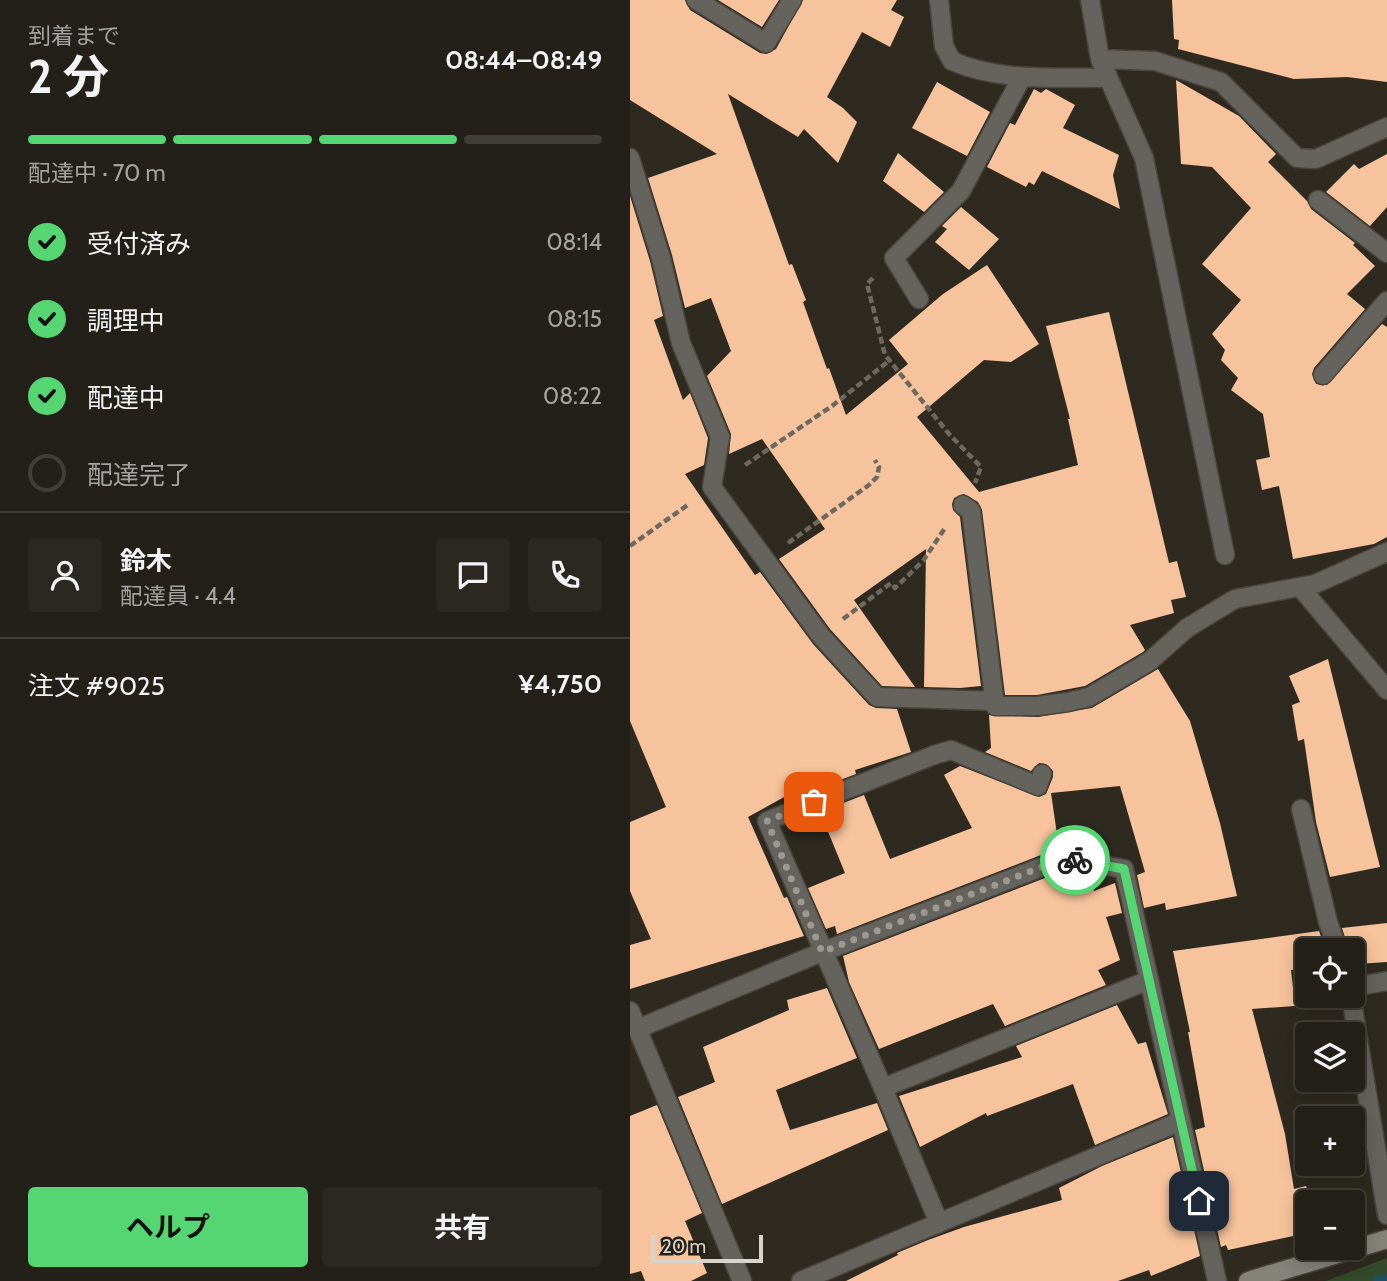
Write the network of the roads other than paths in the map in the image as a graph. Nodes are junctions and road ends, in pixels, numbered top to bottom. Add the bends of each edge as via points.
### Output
1 (696, 0) edge
2 (792, 0) edge
3 (939, 0) edge
4 (1090, 0) edge
5 (1100, 59) junction
6 (1022, 77) junction
7 (1107, 78) junction
8 (1387, 127) edge
9 (630, 158) edge
10 (1318, 200) dead end
11 (1387, 253) edge
12 (919, 299) dead end
13 (1387, 301) edge
14 (1323, 375) dead end
15 (967, 508) road end
16 (1387, 552) edge
17 (1225, 555) dead end
18 (1300, 587) junction
19 (1387, 690) edge
20 (995, 701) junction
21 (1042, 774) dead end
22 (1301, 809) dead end
23 (1334, 938) edge
24 (822, 952) junction
25 (1149, 980) junction
26 (1387, 981) edge
27 (1365, 985) edge
28 (1354, 1008) edge
29 (630, 1011) edge
30 (637, 1029) junction
31 (883, 1088) junction
32 (1181, 1121) junction
33 (1387, 1214) edge
34 (939, 1223) junction
35 (1387, 1239) edge
36 (742, 1281) edge
37 (801, 1281) edge
38 (1217, 1281) edge
39 (1248, 1281) edge

1 - 2 street via 766,43
3 - 6 street via 944,46 952,61 972,70
4 - 5 street
5 - 7 street
5 - 8 street via 1155,61 1221,82 1297,158 1316,159
6 - 7 street
6 - 12 street via 961,191 894,258
7 - 17 street via 1144,158
9 - 20 street via 681,343 720,437 712,487 821,636 877,697
10 - 11 street
13 - 14 street
15 - 20 street
16 - 18 street
18 - 19 street
18 - 20 street via 1235,598 1187,628 1150,661 1090,697 1038,706 995,706
21 - 24 street via 1038,786 951,750 767,821
22 - 23 street
24 - 25 street via 1065,858 1124,869
24 - 30 street
24 - 31 street
25 - 31 street
25 - 32 street
26 - 27 street
28 - 33 street
29 - 30 street
30 - 36 street
31 - 34 street
32 - 34 street
32 - 38 street
34 - 37 street
35 - 39 street

